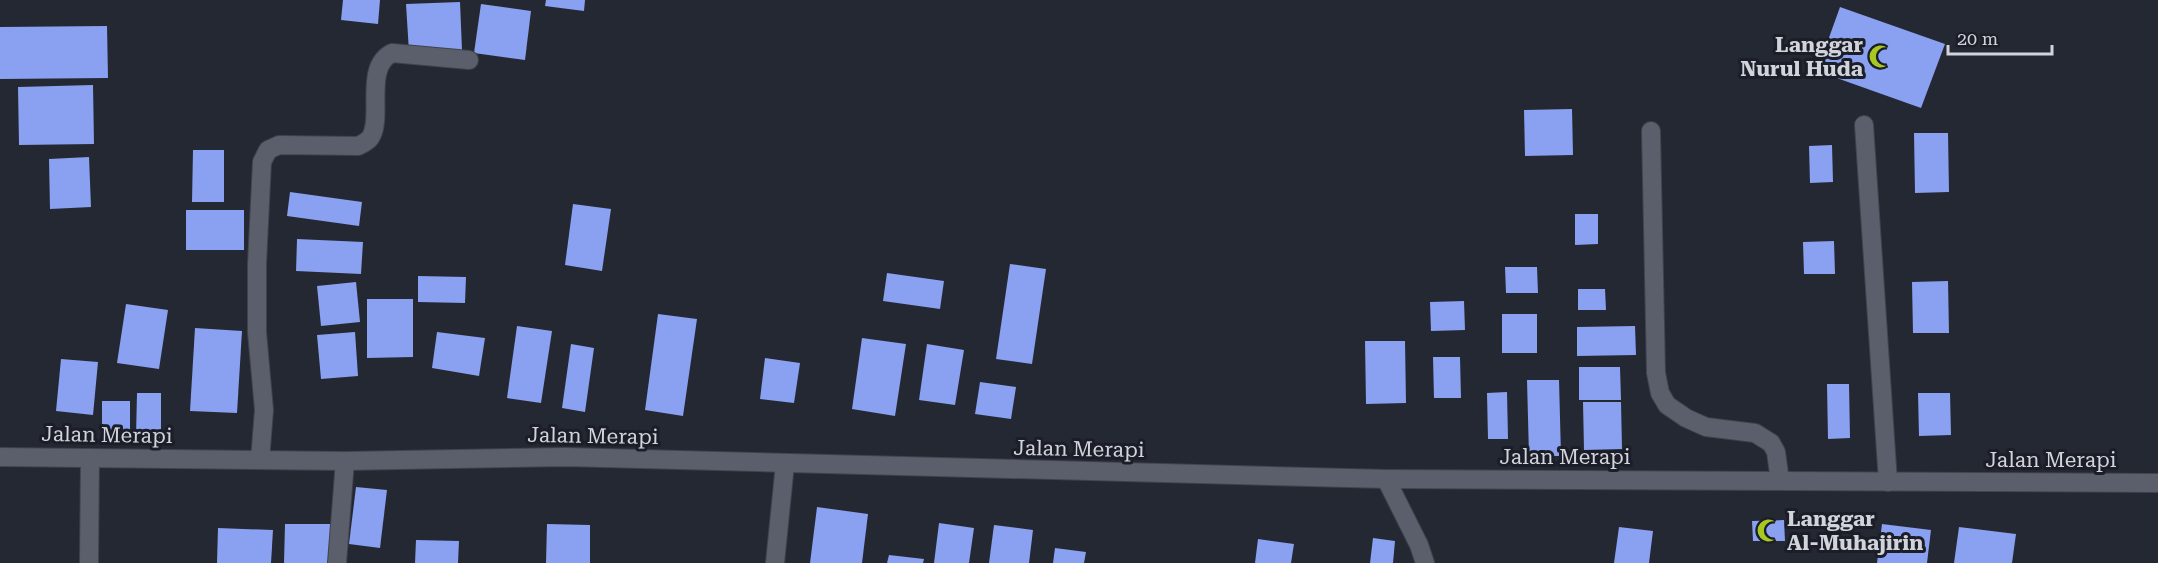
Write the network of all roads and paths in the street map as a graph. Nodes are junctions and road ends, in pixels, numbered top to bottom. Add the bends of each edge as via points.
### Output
1 (469, 60) dead end
2 (1864, 125) dead end
3 (1651, 131) dead end
4 (0, 456) edge
5 (90, 458) junction
6 (261, 460) junction
7 (345, 460) junction
8 (785, 464) junction
9 (1386, 479) junction
10 (1780, 481) junction
11 (1888, 482) junction
12 (2158, 483) edge
13 (89, 563) edge
14 (337, 563) edge
15 (775, 563) edge
16 (1425, 563) edge

1 - 6 street via 392,53 381,63 375,86 374,131 369,140 358,146 279,145 268,150 262,162 256,264 264,410
2 - 11 street
3 - 10 street via 1659,393 1667,405 1706,427 1761,436 1776,452
4 - 5 street, Jalan Merapi
5 - 6 street, Jalan Merapi
5 - 13 street
6 - 7 street, Jalan Merapi
7 - 8 street, Jalan Merapi via 566,457
7 - 14 street
8 - 9 street, Jalan Merapi
8 - 15 street
9 - 10 street, Jalan Merapi
9 - 16 street
10 - 11 street, Jalan Merapi
11 - 12 street, Jalan Merapi

